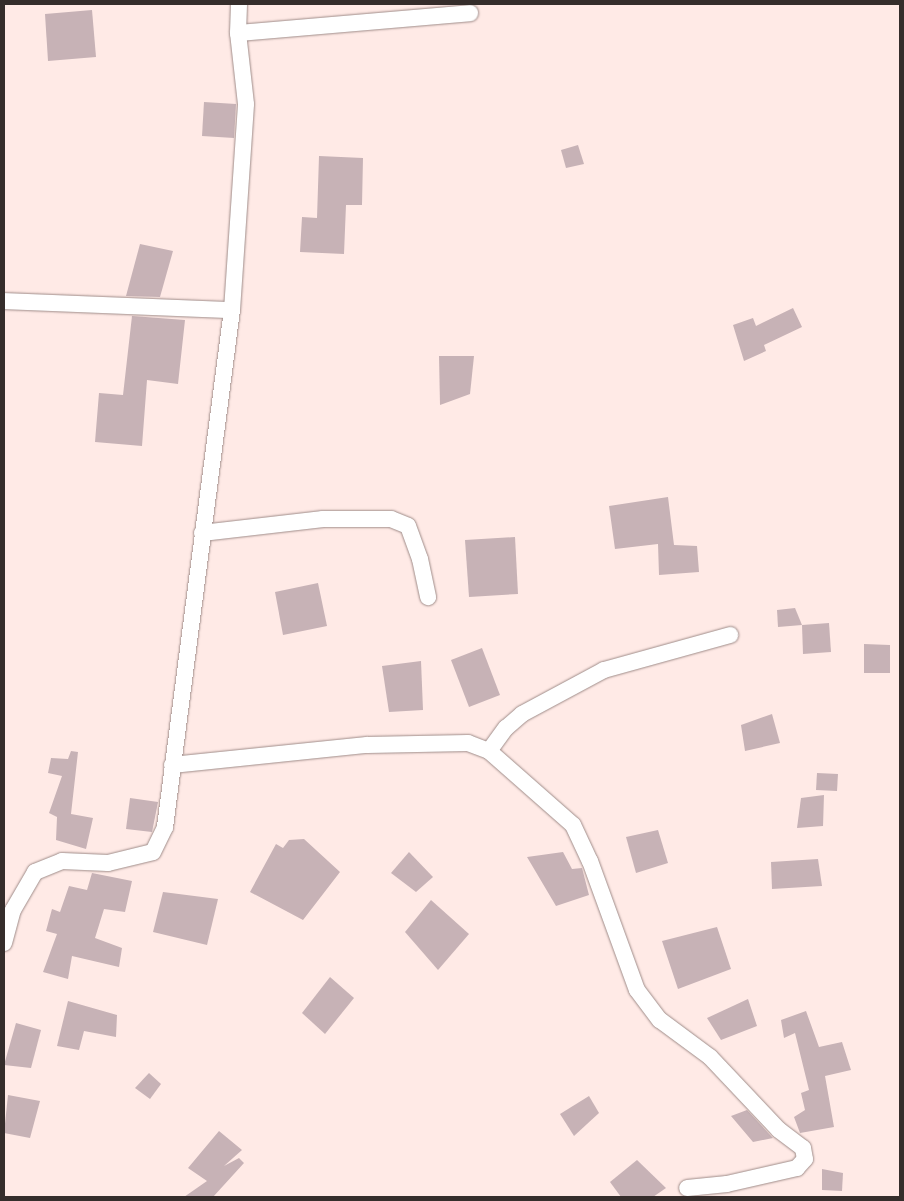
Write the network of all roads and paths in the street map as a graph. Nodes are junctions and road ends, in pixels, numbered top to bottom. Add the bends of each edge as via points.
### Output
1 (239, 4) edge
2 (470, 13) dead end
3 (238, 33) junction
4 (4, 301) edge
5 (232, 310) junction
6 (202, 533) junction
7 (428, 597) dead end
8 (730, 635) dead end
9 (489, 751) junction
10 (172, 765) junction
11 (4, 943) edge
12 (687, 1188) dead end

1 - 3 street
2 - 3 street
3 - 5 street via 246,104
4 - 5 street
5 - 6 street
6 - 7 street via 323,519 391,519 408,526 420,559
6 - 10 street
8 - 9 street via 604,670 522,714 506,728
9 - 10 street via 468,743 367,745
9 - 12 street via 573,825 590,861 636,990 660,1020 710,1056 779,1130 803,1148 806,1159 797,1168 727,1184
10 - 11 street via 165,827 153,852 108,863 62,861 35,872 13,910

